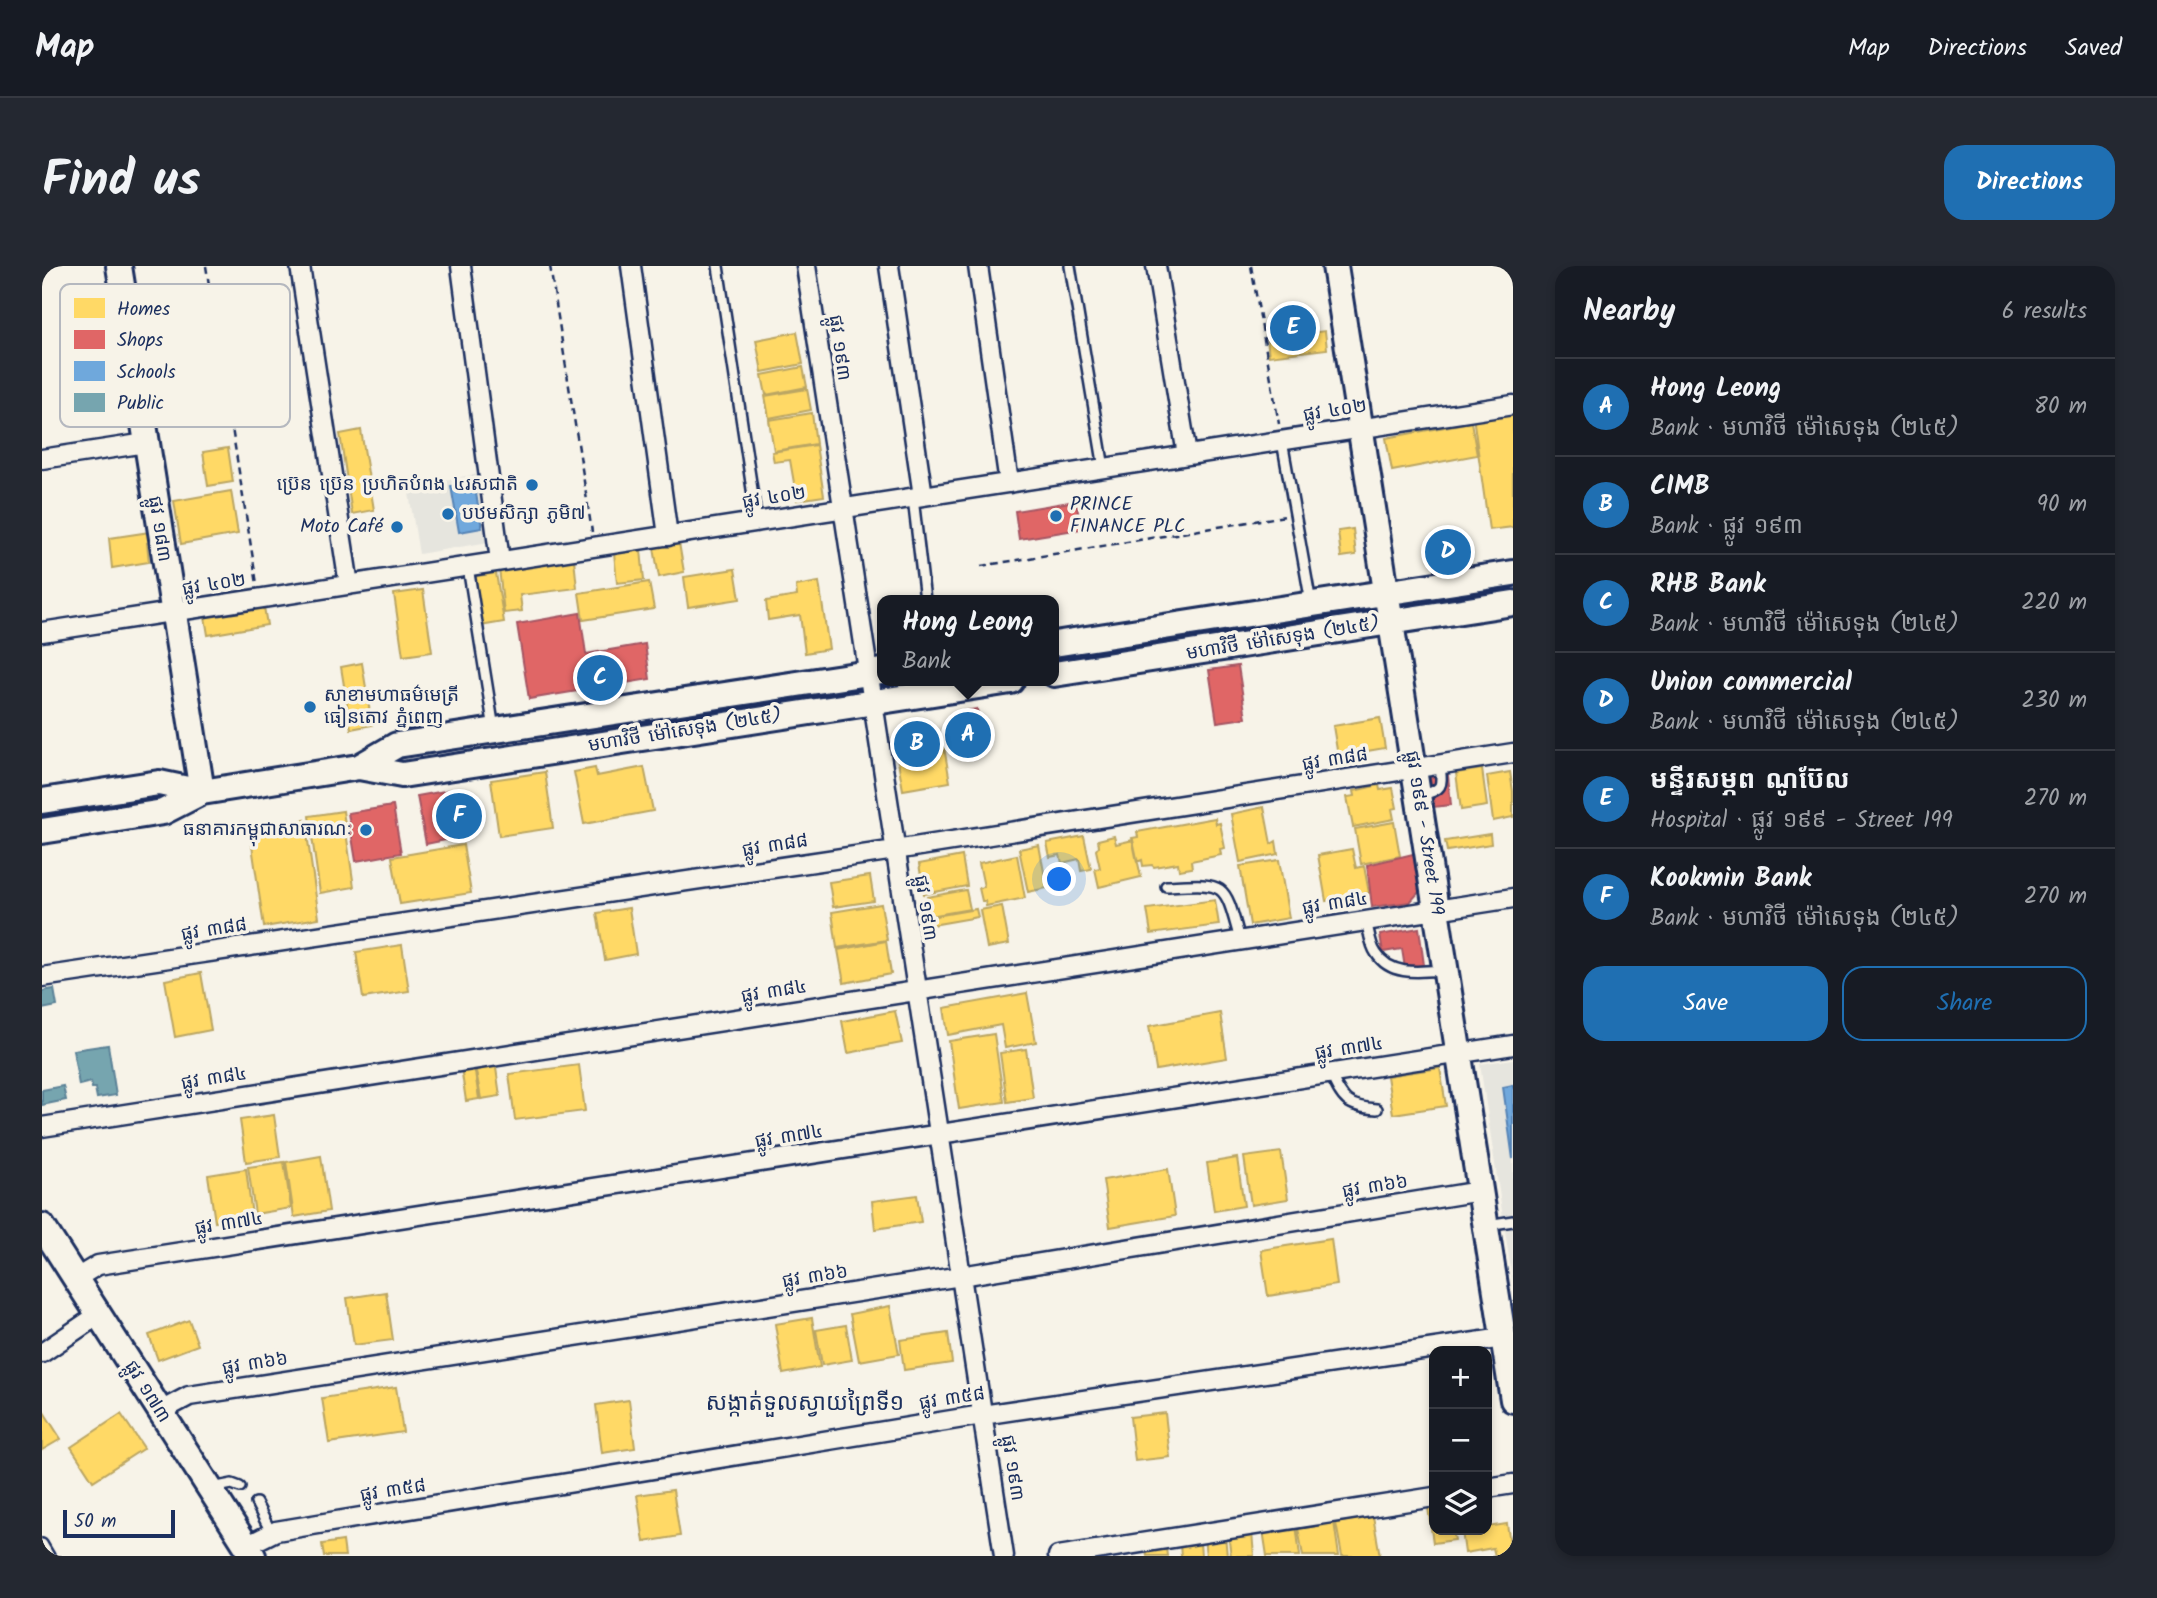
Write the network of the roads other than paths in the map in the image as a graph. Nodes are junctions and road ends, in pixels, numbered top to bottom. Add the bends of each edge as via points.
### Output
1 (119, 266) edge
2 (300, 266) edge
3 (461, 266) edge
4 (631, 266) edge
5 (718, 266) edge
6 (806, 266) edge
7 (889, 266) edge
8 (978, 266) edge
9 (1070, 266) edge
10 (1156, 266) edge
11 (1335, 266) edge
12 (122, 284) edge
13 (1513, 405) edge
14 (144, 427) edge
15 (1361, 429) junction
16 (1282, 441) junction
17 (146, 443) junction
18 (1187, 455) junction
19 (42, 459) edge
20 (1104, 468) junction
21 (1009, 483) junction
22 (918, 497) junction
23 (842, 509) junction
24 (757, 522) junction
25 (668, 536) junction
26 (500, 561) junction
27 (468, 566) junction
28 (1513, 573) edge
29 (349, 585) junction
30 (1387, 593) junction
31 (925, 595) edge
32 (1513, 603) edge
33 (1311, 604) junction
34 (172, 612) junction
35 (1391, 622) junction
36 (42, 632) edge
37 (1059, 643) edge
38 (875, 672) edge
39 (1059, 673) edge
40 (978, 686) edge
41 (871, 702) junction
42 (494, 731) junction
43 (1513, 753) edge
44 (1440, 764) junction
45 (359, 767) junction
46 (1414, 769) junction
47 (202, 792) junction
48 (1418, 796) junction
49 (42, 801) edge
50 (42, 831) edge
51 (895, 850) junction
52 (1166, 886) dead end
53 (1513, 898) edge
54 (1436, 909) junction
55 (1366, 921) junction
56 (1240, 940) junction
57 (1446, 970) junction
58 (42, 977) edge
59 (917, 991) junction
60 (1513, 1045) edge
61 (1459, 1053) junction
62 (1330, 1073) junction
63 (1377, 1109) dead end
64 (42, 1127) edge
65 (939, 1135) junction
66 (1480, 1191) junction
67 (1513, 1221) edge
68 (1486, 1225) junction
69 (42, 1227) edge
70 (961, 1276) junction
71 (75, 1279) junction
72 (98, 1315) junction
73 (1503, 1338) junction
74 (42, 1353) edge
75 (1511, 1370) edge
76 (1513, 1400) edge
77 (159, 1412) junction
78 (982, 1415) junction
79 (1513, 1484) edge
80 (240, 1487) dead end
81 (1492, 1487) edge
82 (208, 1489) junction
83 (1429, 1498) edge
84 (256, 1503) dead end
85 (271, 1532) junction
86 (42, 1544) edge
87 (250, 1551) edge
88 (49, 1556) edge
89 (1004, 1556) edge
90 (1058, 1556) edge

1 - 12 main road, ផ្លូវ ១៨៣
2 - 29 street
3 - 26 street
4 - 25 street
5 - 24 lane
6 - 23 street, ផ្លូវ ១៩៣
7 - 22 street
8 - 21 street
9 - 20 lane
10 - 18 street
11 - 15 main road, ផ្លូវ ១៩៩ - Street 199
13 - 15 street, ផ្លូវ ៤០២
14 - 17 main road, ផ្លូវ ១៨៣
15 - 16 street, ផ្លូវ ៤០២
15 - 30 main road, ផ្លូវ ១៩៩ - Street 199
16 - 18 street, ផ្លូវ ៤០២
16 - 33 lane
17 - 19 street
17 - 34 main road, ផ្លូវ ១៨៣
18 - 20 street, ផ្លូវ ៤០២
20 - 21 street, ផ្លូវ ៤០២
21 - 22 street, ផ្លូវ ៤០២
22 - 23 street, ផ្លូវ ៤០២
22 - 31 lane
23 - 24 street, ផ្លូវ ៤០២
23 - 38 street, ផ្លូវ ១៩៣
24 - 25 street, ផ្លូវ ៤០២
25 - 26 street, ផ្លូវ ៤០២
26 - 27 street, ផ្លូវ ៤០២
27 - 29 street, ផ្លូវ ៤០២
27 - 42 lane
28 - 30 main road, មហាវិថី ម៉ៅសេទុង (២៤៥)
29 - 34 street, ផ្លូវ ៤០២
30 - 33 main road, មហាវិថី ម៉ៅសេទុង (២៤៥)
30 - 35 main road, ផ្លូវ ១៩៩ - Street 199
32 - 35 main road, មហាវិថី ម៉ៅសេទុង (២៤៥)
33 - 37 main road, មហាវិថី ម៉ៅសេទុង (២៤៥)
34 - 36 street, ផ្លូវ ៤០២
34 - 47 main road, ផ្លូវ ១៨៣
35 - 39 main road, មហាវិថី ម៉ៅសេទុង (២៤៥)
35 - 46 main road, ផ្លូវ ១៩៩ - Street 199
38 - 41 street, ផ្លូវ ១៩៣
38 - 42 main road, មហាវិថី ម៉ៅសេទុង (២៤៥)
40 - 41 main road, មហាវិថី ម៉ៅសេទុង (២៤៥)
41 - 45 main road, មហាវិថី ម៉ៅសេទុង (២៤៥) via 402,775
41 - 51 street, ផ្លូវ ១៩៣
42 - 45 main road, មហាវិថី ម៉ៅសេទុង (២៤៥) via 397,745
43 - 44 street, ផ្លូវ ៣៨៨
44 - 46 street, ផ្លូវ ៣៨៨
44 - 48 lane via 1440,788
45 - 47 main road, មហាវិថី ម៉ៅសេទុង (២៤៥)
46 - 48 main road, ផ្លូវ ១៩៩ - Street 199
46 - 51 street, ផ្លូវ ៣៨៨
47 - 49 main road, មហាវិថី ម៉ៅសេទុង (២៤៥) via 159,783
47 - 50 main road, មហាវិថី ម៉ៅសេទុង (២៤៥) via 163,812
48 - 54 main road, ផ្លូវ ១៩៩ - Street 199
51 - 58 street, ផ្លូវ ៣៨៨
51 - 59 street, ផ្លូវ ១៩៣
52 - 56 lane via 1217,887 1228,897
53 - 54 street, ផ្លូវ ៣៨៤
54 - 55 street, ផ្លូវ ៣៨៤
54 - 57 main road, ផ្លូវ ១៩៩ - Street 199
55 - 56 street, ផ្លូវ ៣៨៤
55 - 57 lane via 1376,953 1397,970
56 - 59 street, ផ្លូវ ៣៨៤
57 - 61 main road, ផ្លូវ ១៩៩ - Street 199
59 - 64 street, ផ្លូវ ៣៨៤
59 - 65 street, ផ្លូវ ១៩៣
60 - 61 street, ផ្លូវ ៣៧៤
61 - 62 street, ផ្លូវ ៣៧៤
61 - 66 main road, ផ្លូវ ១៩៩ - Street 199
62 - 63 lane via 1348,1103
62 - 65 street, ផ្លូវ ៣៧៤
65 - 70 street, ផ្លូវ ១៩៣
65 - 71 street, ផ្លូវ ៣៧៤ via 98,1265
66 - 68 main road, ផ្លូវ ១៩៩ - Street 199
66 - 70 street, ផ្លូវ ៣៦៦
67 - 68 lane
68 - 73 main road, ផ្លូវ ១៩៩ - Street 199
69 - 71 main road, ផ្លូវ ១៧៣
70 - 77 street, ផ្លូវ ៣៦៦ via 190,1396
70 - 78 street, ផ្លូវ ១៩៣
71 - 72 main road, ផ្លូវ ១៧៣
72 - 74 street
72 - 77 main road, ផ្លូវ ១៧៣
73 - 75 main road, ផ្លូវ ១៩៩ - Street 199
73 - 78 street, ផ្លូវ ៣៥៨
75 - 76 main road, ផ្លូវ ១៩៩ - Street 199
77 - 82 main road, ផ្លូវ ១៧៣
78 - 85 street, ផ្លូវ ៣៥៨
78 - 89 street, ផ្លូវ ១៩៣
79 - 81 street
80 - 82 lane
82 - 87 main road, ផ្លូវ ១៧៣
83 - 90 street
84 - 85 lane
85 - 87 street, ផ្លូវ ៣៥៨
86 - 88 lane

